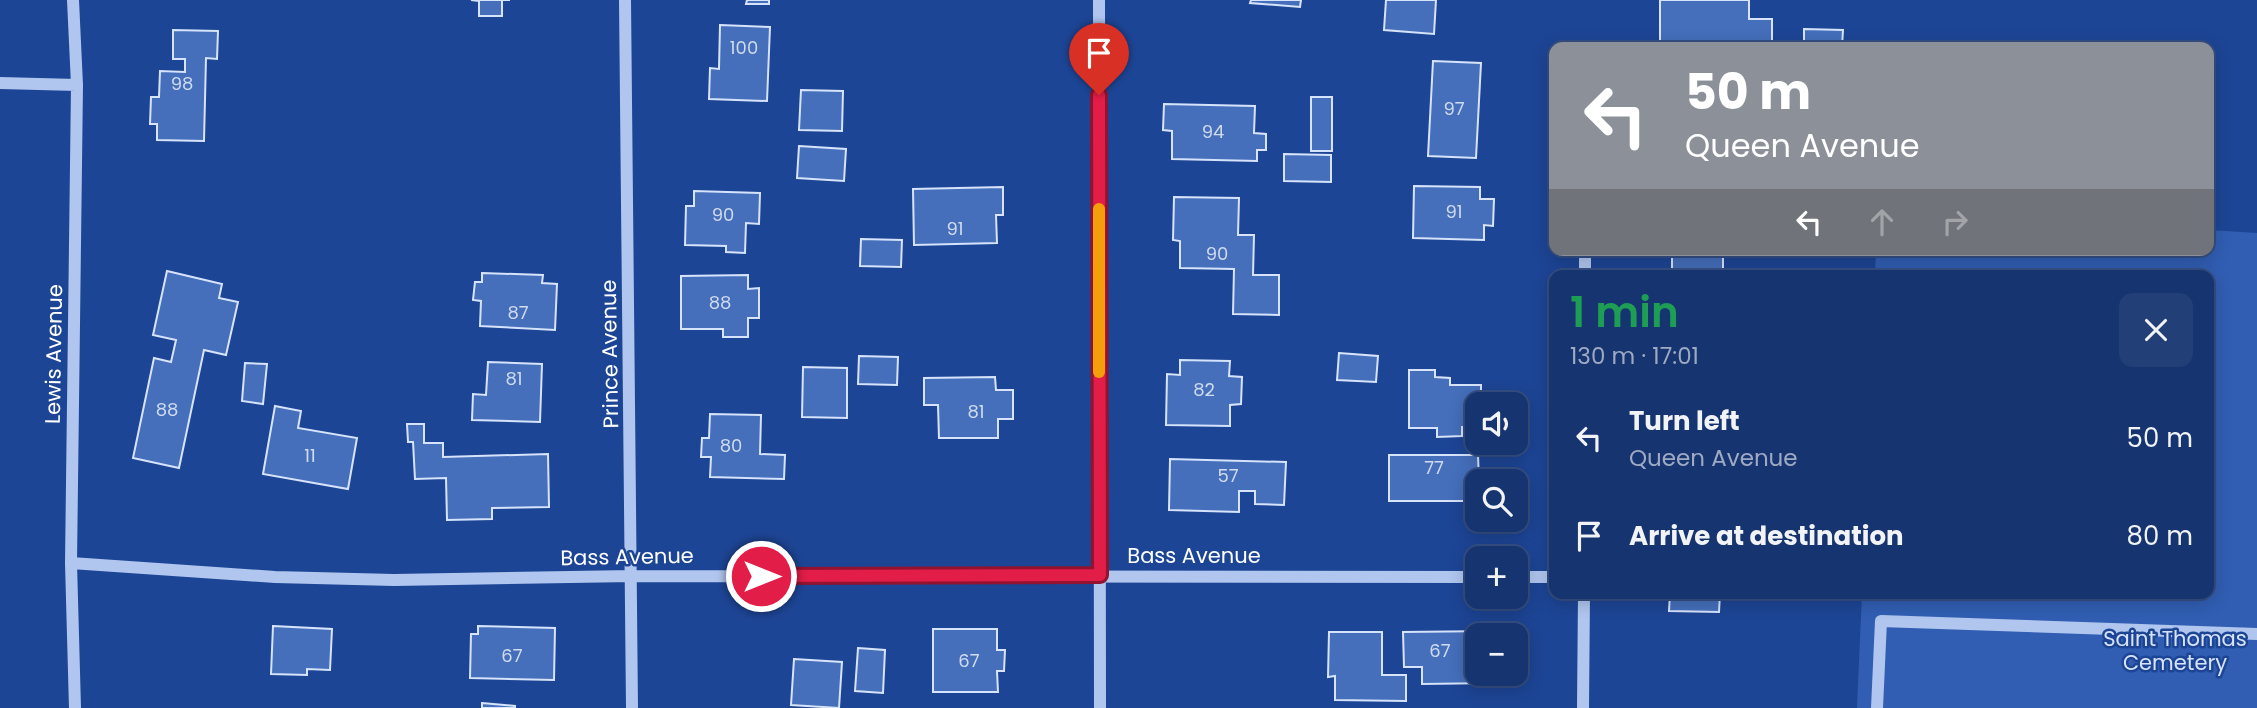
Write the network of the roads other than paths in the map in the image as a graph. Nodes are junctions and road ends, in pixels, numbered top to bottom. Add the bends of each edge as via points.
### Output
1 (73, 0) edge
2 (625, 0) edge
3 (1099, 0) edge
4 (0, 83) edge
5 (77, 85) junction
6 (71, 563) junction
7 (1100, 575) junction
8 (632, 576) junction
9 (1465, 577) edge
10 (1528, 577) edge
11 (1549, 577) edge
12 (1584, 599) edge
13 (2257, 634) edge
14 (75, 708) edge
15 (632, 708) edge
16 (1100, 708) edge
17 (1583, 708) edge
18 (1878, 708) edge

1 - 5 street, Lewis Avenue
2 - 8 street, Prince Avenue
3 - 7 street
4 - 5 street
5 - 6 street, Lewis Avenue
6 - 8 street, Bass Avenue via 265,577 394,580
6 - 14 street, Lewis Avenue
7 - 8 street, Bass Avenue
7 - 9 street, Bass Avenue
7 - 16 street
8 - 15 street, Prince Avenue
10 - 11 street
12 - 17 street
13 - 18 street via 1881,621

